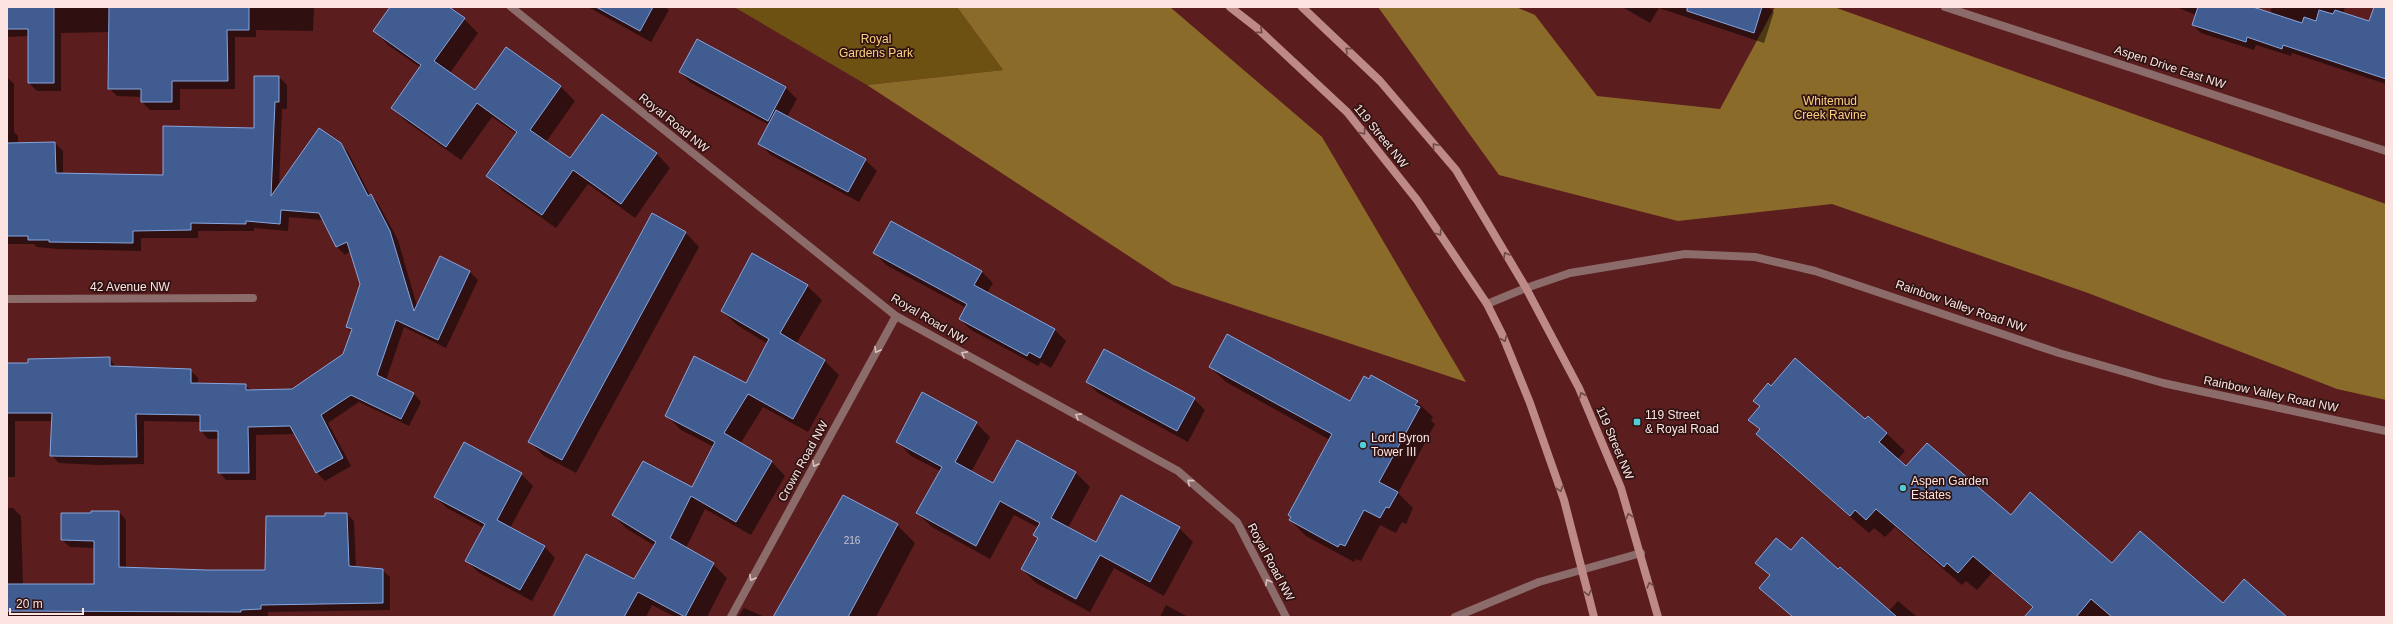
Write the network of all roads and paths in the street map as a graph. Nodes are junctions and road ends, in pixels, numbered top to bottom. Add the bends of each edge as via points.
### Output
1 (510, 7) edge
2 (1230, 7) edge
3 (1302, 7) edge
4 (1945, 7) edge
5 (2386, 151) edge
6 (1526, 288) junction
7 (253, 298) dead end
8 (7, 299) edge
9 (1487, 304) junction
10 (896, 316) junction
11 (2386, 431) edge
12 (1641, 553) junction
13 (1583, 569) junction
14 (731, 617) edge
15 (1286, 617) edge
16 (1455, 617) edge
17 (1594, 617) edge
18 (1658, 617) edge

1 - 10 street, Royal Road NW
2 -> 9 main road, 119 Street NW via 1257,28 1347,112 1417,200
6 -> 3 main road, 119 Street NW via 1456,170 1380,80
4 - 5 street, Aspen Drive East NW
6 - 9 street
6 - 11 street, Rainbow Valley Road NW via 1570,273 1684,254 1754,257 1815,271 2059,353 2163,383
12 -> 6 main road, 119 Street NW via 1621,488 1579,388
7 - 8 street, 42 Avenue NW
9 -> 13 main road, 119 Street NW via 1530,403 1564,500
10 -> 14 street, Crown Road NW
15 -> 10 street, Royal Road NW via 1237,522 1178,471
12 - 13 street
18 -> 12 main road, 119 Street NW
13 - 16 street via 1539,582
13 -> 17 main road, 119 Street NW

